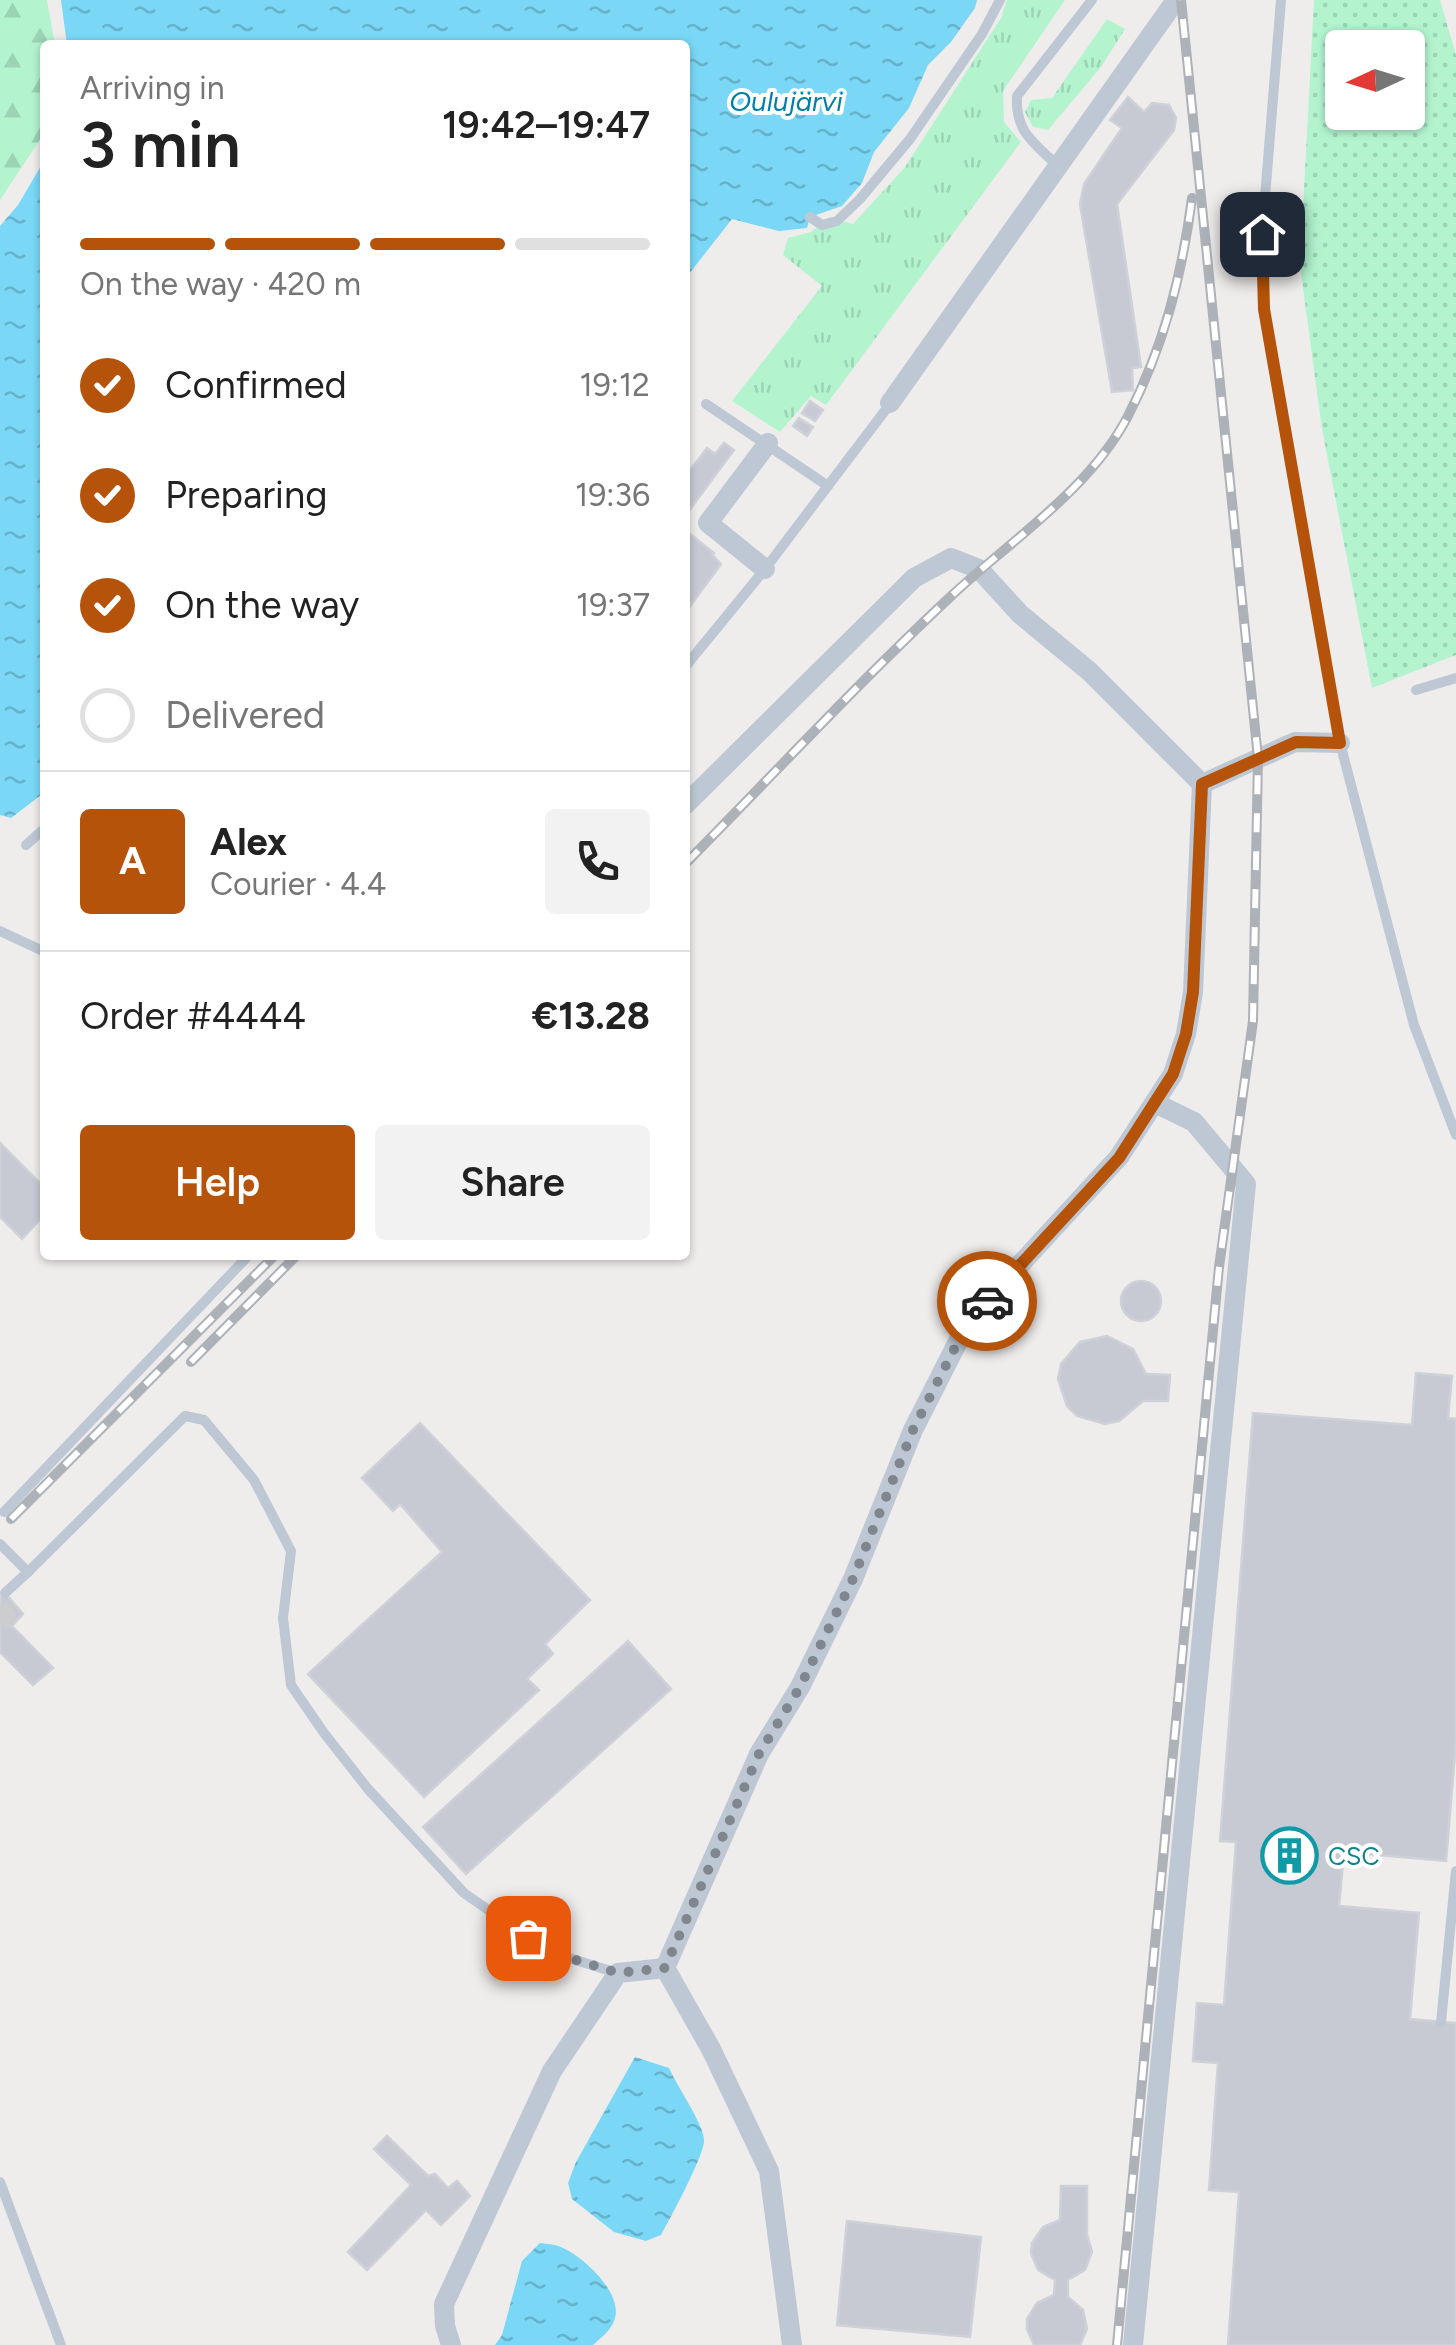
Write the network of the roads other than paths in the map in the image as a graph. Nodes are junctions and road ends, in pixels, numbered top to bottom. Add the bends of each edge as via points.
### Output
1 (1000, 0) edge
2 (1092, 0) edge
3 (1176, 0) edge
4 (1281, 0) edge
5 (1059, 166) junction
6 (810, 217) dead end
7 (890, 403) joint
8 (706, 404) dead end
9 (768, 443) junction
10 (828, 486) junction
11 (765, 569) junction
12 (690, 661) edge
13 (1456, 678) edge
14 (1416, 690) dead end
15 (1340, 743) junction
16 (1202, 784) junction
17 (690, 800) edge
18 (40, 832) edge
19 (26, 845) dead end
20 (0, 932) edge
21 (40, 950) edge
22 (1154, 1103) junction
23 (1456, 1135) edge
24 (245, 1260) edge
25 (4, 1512) dead end
26 (0, 1544) edge
27 (28, 1572) junction
28 (5, 1593) dead end
29 (1456, 1871) edge
30 (665, 1968) junction
31 (618, 1973) junction
32 (1441, 2022) dead end
33 (0, 2182) edge
34 (61, 2345) edge
35 (451, 2345) edge
36 (792, 2345) edge
37 (1134, 2345) edge

1 - 6 lane via 910,139 860,200 836,221 822,225
2 - 5 lane via 1017,96 1026,136
3 - 5 street
4 - 15 lane via 1262,234 1264,309
5 - 7 street
7 - 10 lane
8 - 9 lane
9 - 10 lane
9 - 11 street via 708,523
10 - 11 lane
11 - 12 lane
13 - 14 lane
15 - 16 street via 1296,742
15 - 23 lane via 1414,1025
16 - 17 street via 980,570 951,558 914,578
16 - 22 street via 1193,992 1173,1074
18 - 19 lane
20 - 21 lane
22 - 30 street via 1119,1158 969,1320 913,1430 845,1594 759,1754
22 - 37 street via 1194,1122 1246,1184
24 - 25 lane
26 - 27 lane
27 - 28 lane
27 - 31 lane via 185,1416 204,1420 254,1480 291,1551 283,1618 291,1685 324,1733 464,1893 547,1951
29 - 32 lane
30 - 31 street
30 - 36 street via 769,2170
31 - 35 street via 552,2070 458,2268 444,2304
33 - 34 lane

